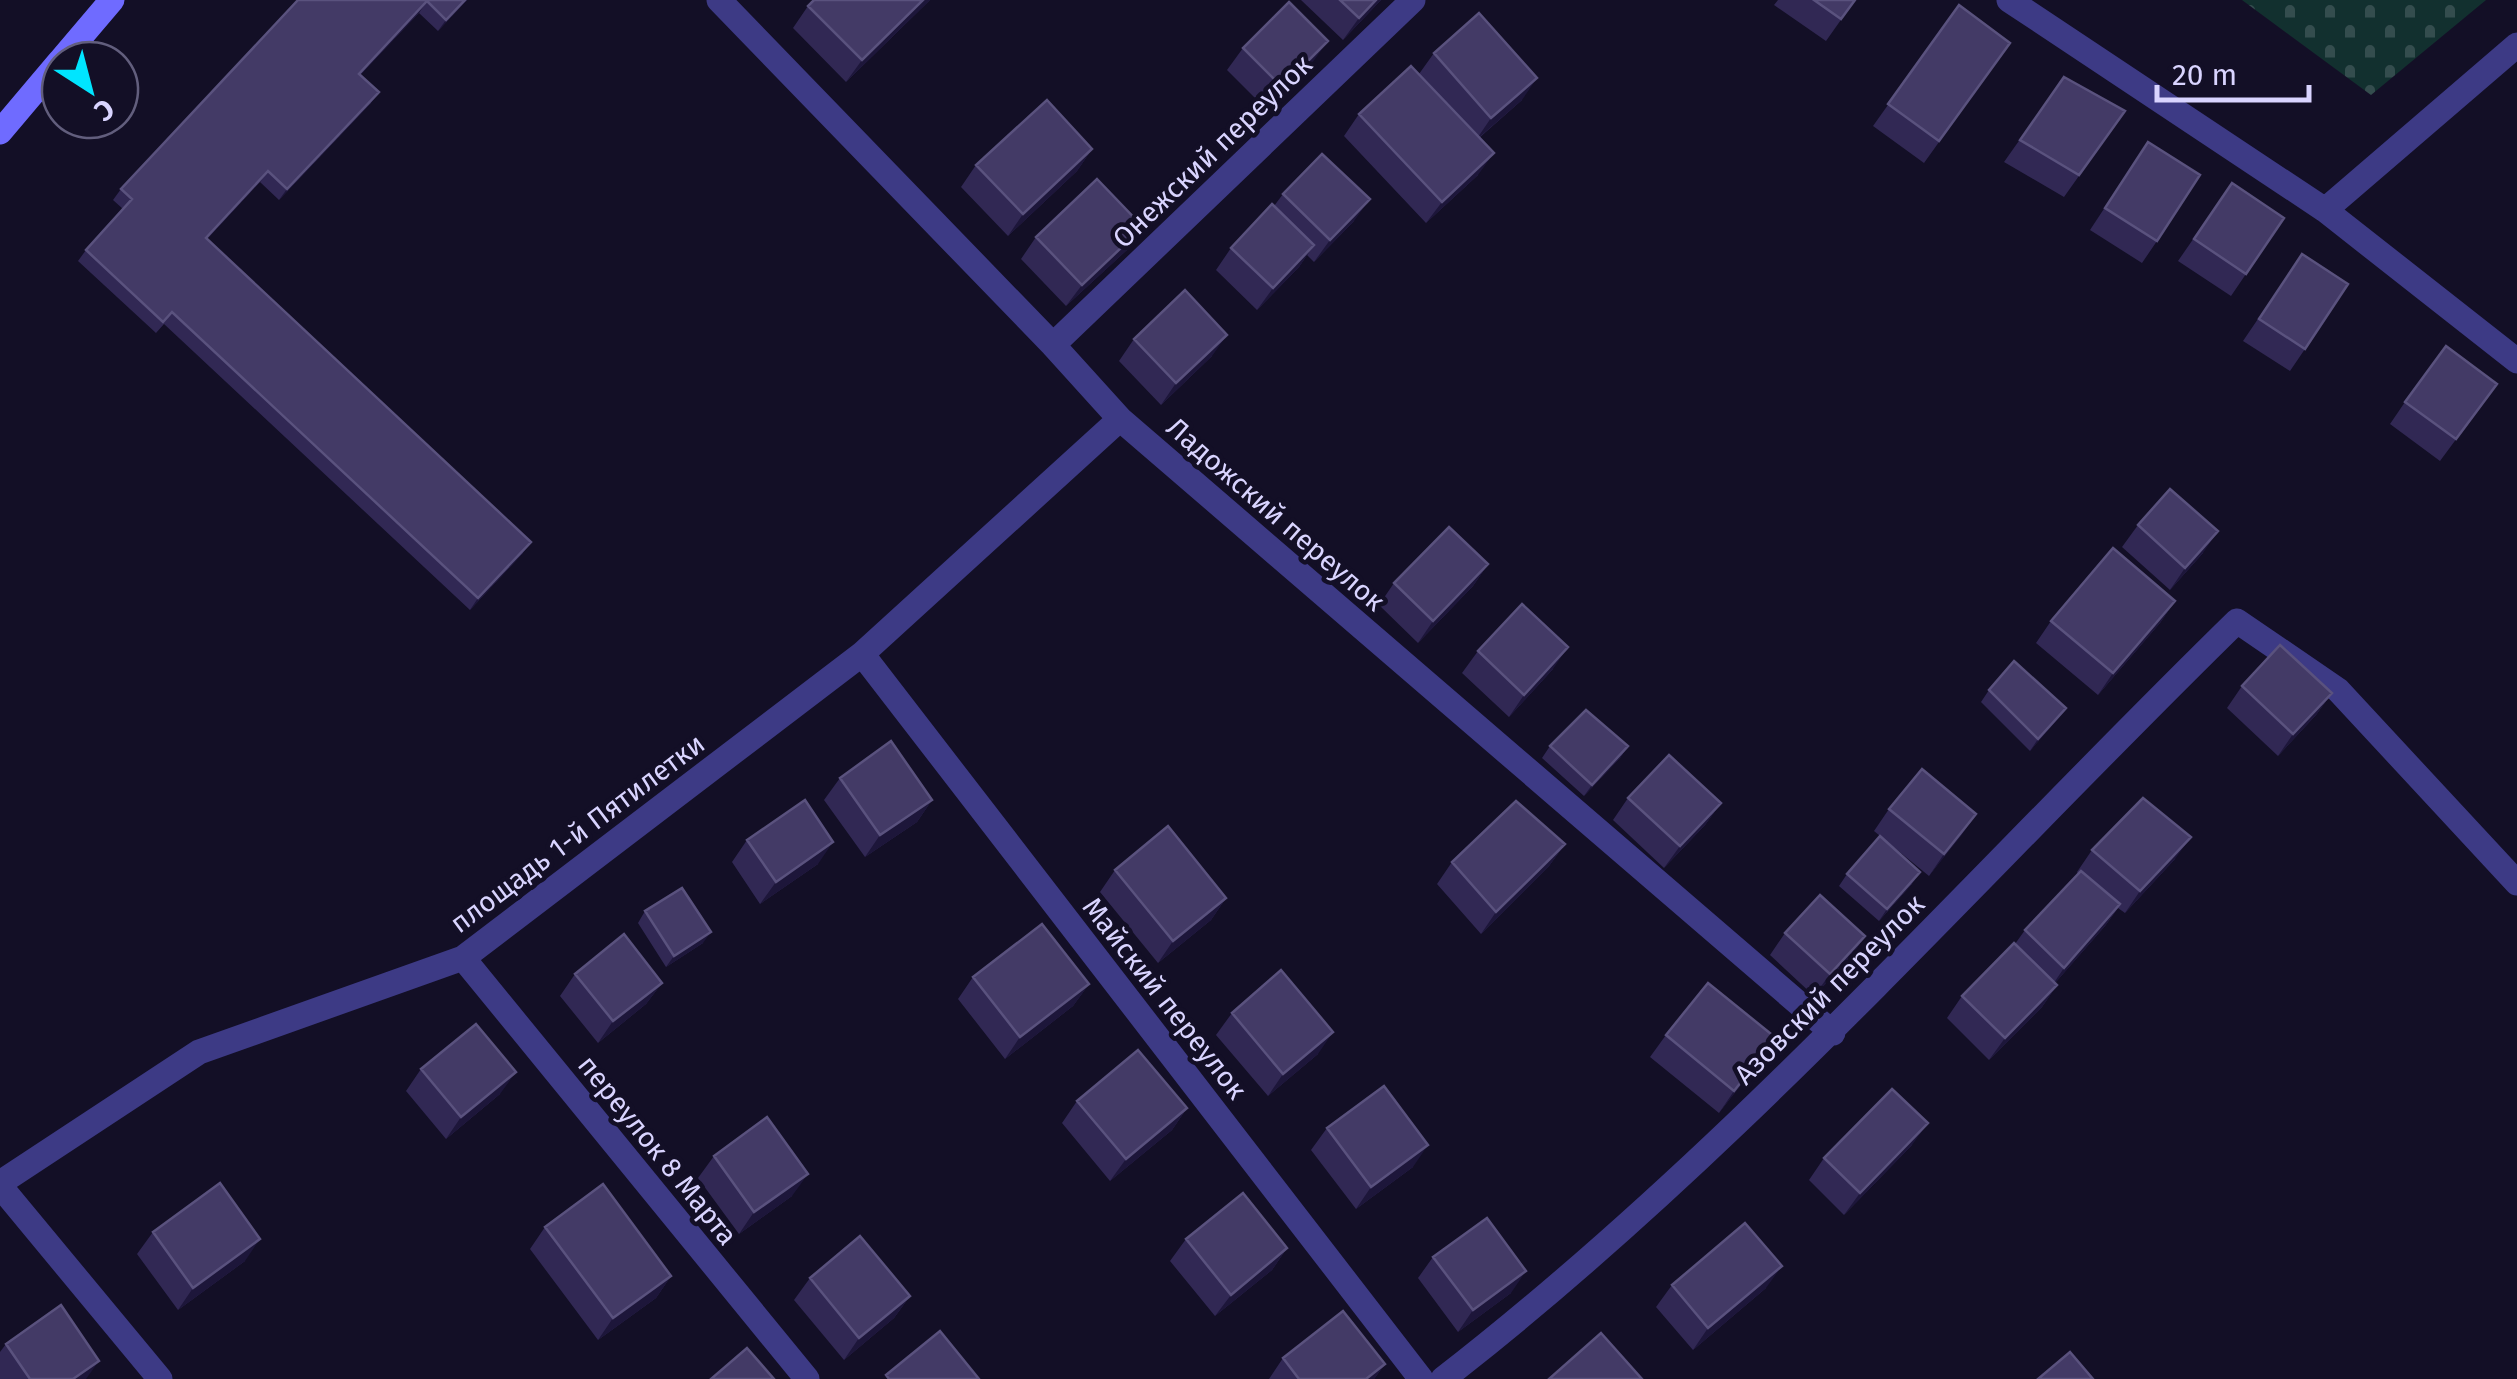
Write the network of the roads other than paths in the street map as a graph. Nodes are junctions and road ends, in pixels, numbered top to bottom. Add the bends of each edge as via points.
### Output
1 (112, 0) edge
2 (719, 0) edge
3 (1413, 0) edge
4 (2009, 0) edge
5 (77, 40) edge
6 (2517, 45) edge
7 (40, 84) edge
8 (0, 132) edge
9 (2326, 210) junction
10 (1053, 345) junction
11 (2517, 361) edge
12 (1120, 419) junction
13 (862, 654) junction
14 (2517, 884) edge
15 (463, 958) junction
16 (1833, 1033) junction
17 (0, 1185) edge
18 (160, 1379) edge
19 (808, 1379) edge
20 (1421, 1379) edge
21 (1444, 1379) edge

1 - 5 main road
2 - 10 street, Ладожский переулок
3 - 10 street, Онежский переулок
4 - 9 street
6 - 9 street
7 - 8 main road
9 - 11 street
10 - 12 street, Ладожский переулок
12 - 13 street, площадь 1-й Пятилетки
12 - 16 street, Ладожский переулок
13 - 15 street, площадь 1-й Пятилетки
13 - 20 street, Майский переулок
14 - 16 street, Азовский переулок via 2338,690 2237,620
15 - 17 street, площадь 1-й Пятилетки via 199,1052
15 - 19 street, переулок 8 Марта
16 - 21 street, Азовский переулок via 1537,1306
17 - 18 street

